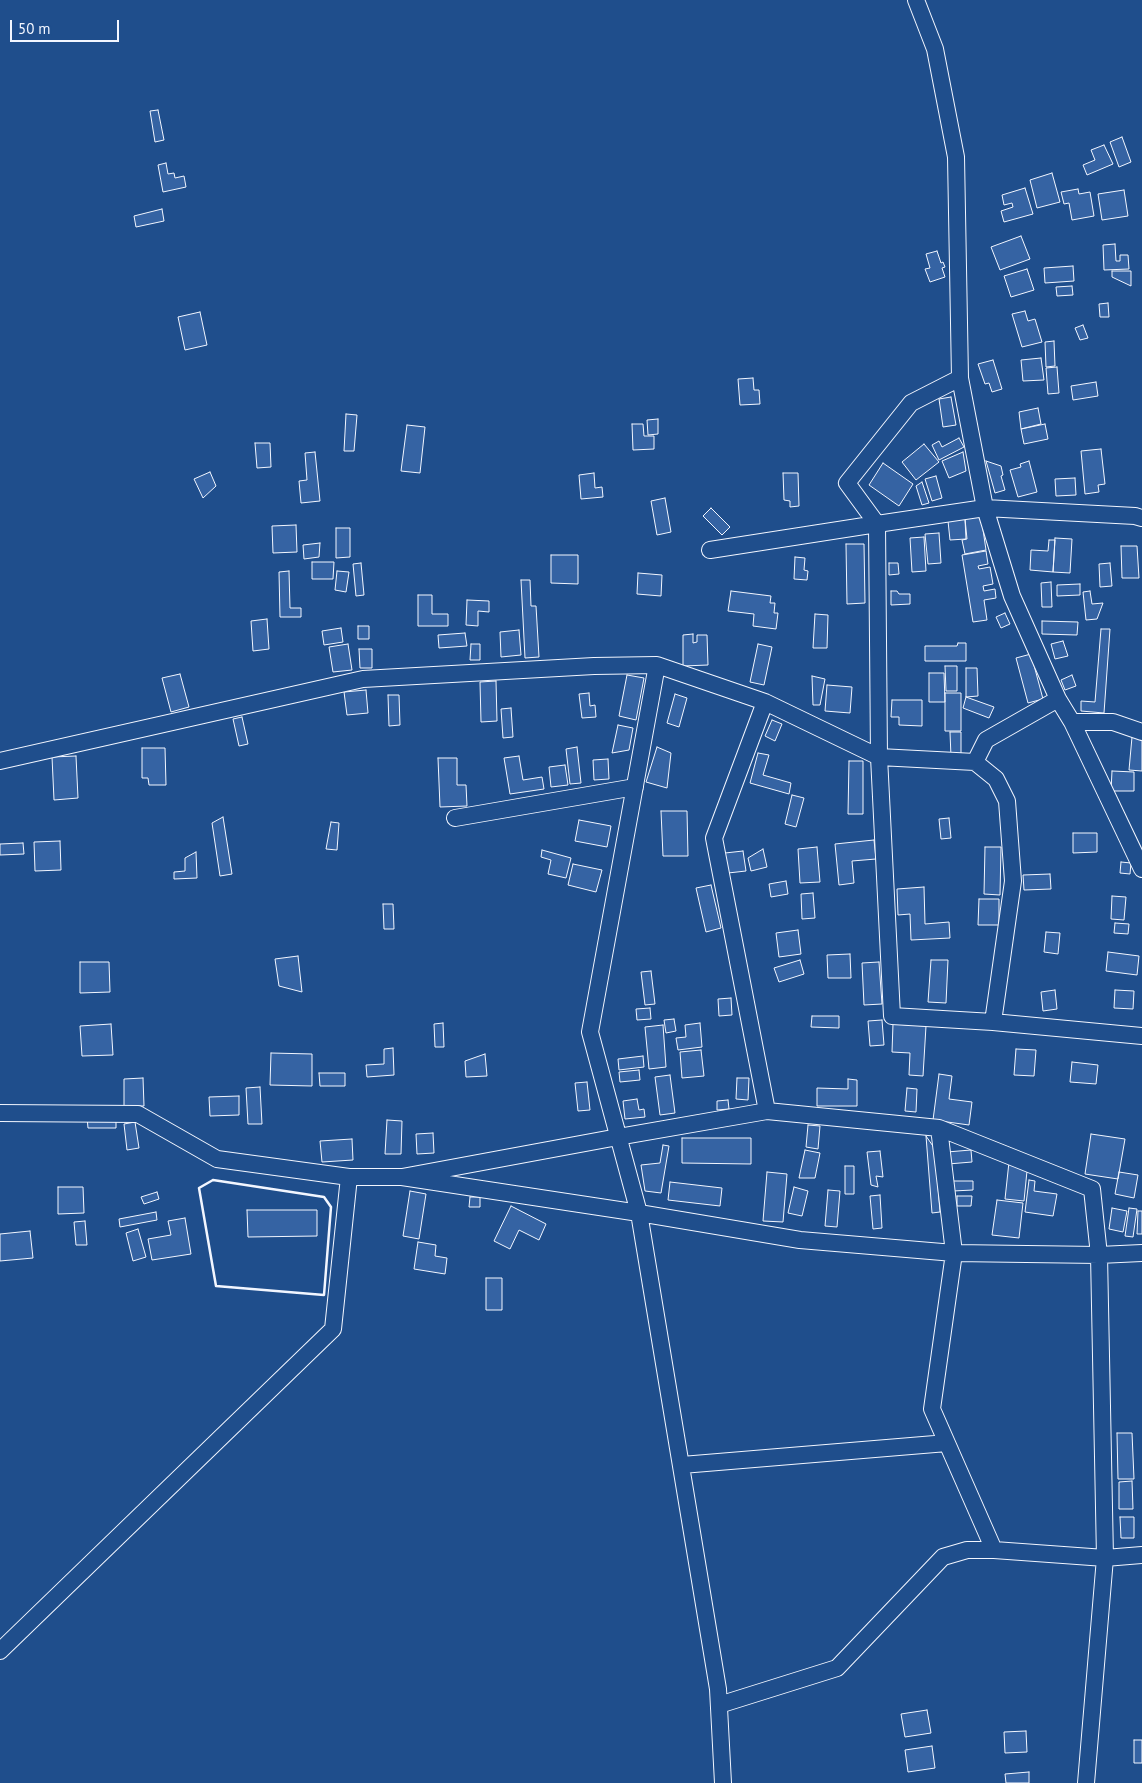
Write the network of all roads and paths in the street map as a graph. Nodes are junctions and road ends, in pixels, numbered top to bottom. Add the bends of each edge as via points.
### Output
1 (916, 0) edge
2 (960, 378) junction
3 (985, 508) junction
4 (1142, 518) edge
5 (877, 524) junction
6 (710, 550) dead end
7 (657, 665) junction
8 (1058, 699) junction
9 (764, 702) junction
10 (1072, 722) junction
11 (1142, 732) edge
12 (879, 757) junction
13 (0, 761) edge
14 (975, 762) junction
15 (635, 787) junction
16 (455, 818) dead end
17 (1142, 869) edge
18 (993, 1022) junction
19 (1142, 1036) edge
20 (767, 1112) junction
21 (0, 1113) edge
22 (939, 1128) junction
23 (618, 1137) junction
24 (349, 1177) junction
25 (402, 1177) junction
26 (639, 1213) junction
27 (954, 1253) junction
28 (1142, 1253) edge
29 (1099, 1255) junction
30 (947, 1443) junction
31 (682, 1465) junction
32 (994, 1550) junction
33 (1142, 1555) edge
34 (1105, 1558) junction
35 (0, 1651) edge
36 (719, 1705) junction
37 (724, 1783) edge
38 (1086, 1783) edge

1 - 2 street via 935,49 956,157
2 - 3 street
2 - 5 street via 911,403 847,483
3 - 4 street
3 - 5 street
3 - 8 street via 1012,596
5 - 6 street
5 - 12 street
7 - 9 street
7 - 13 street via 363,679
7 - 15 street
8 - 10 street
8 - 14 street via 986,740
9 - 12 street
9 - 20 street via 714,838
10 - 11 street via 1113,722
10 - 17 street
12 - 14 street
12 - 18 street via 892,1016
14 - 18 street via 996,779 1008,812 1012,881
15 - 16 street
15 - 23 street via 590,1032
18 - 19 street
20 - 22 street
20 - 23 street
21 - 24 street via 138,1114 217,1158
22 - 27 street
22 - 29 street via 1092,1189
23 - 25 street
23 - 26 street
24 - 25 street
24 - 35 street via 333,1329
25 - 26 street
26 - 27 street via 800,1240
26 - 31 street
27 - 29 street
27 - 30 street via 932,1408
28 - 29 street
29 - 34 street
30 - 31 street
30 - 32 street
31 - 36 street
32 - 34 street
32 - 36 street via 967,1550 943,1557 837,1668
33 - 34 street
34 - 38 street
36 - 37 street

